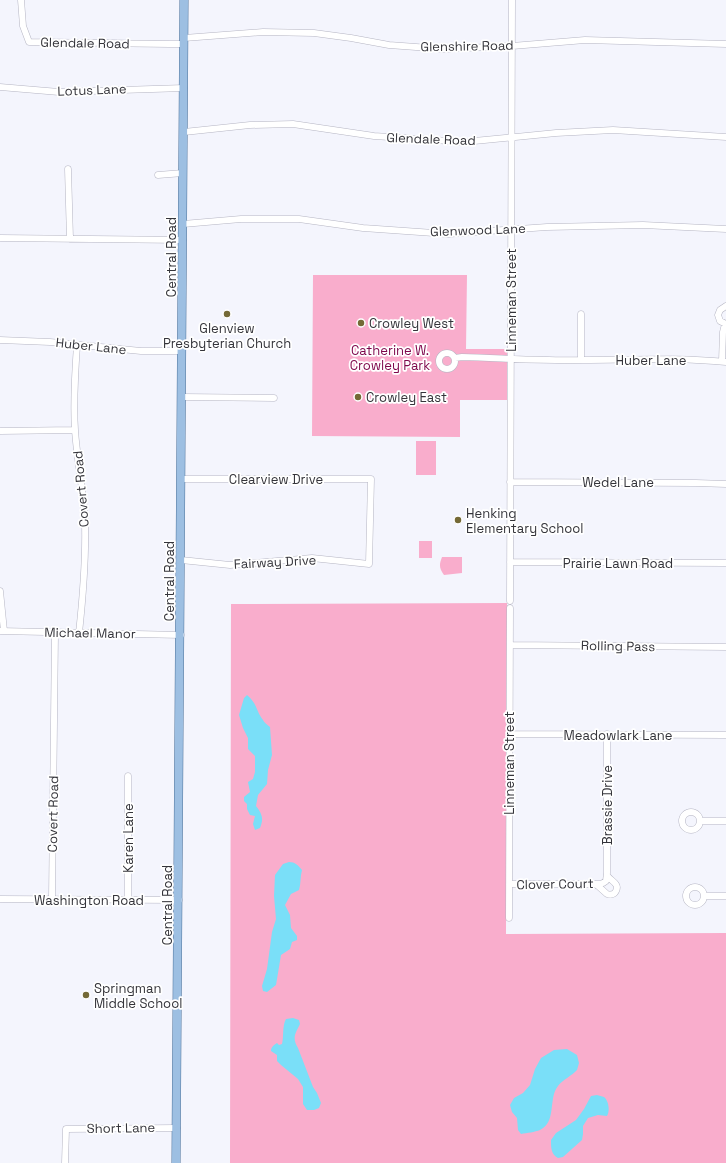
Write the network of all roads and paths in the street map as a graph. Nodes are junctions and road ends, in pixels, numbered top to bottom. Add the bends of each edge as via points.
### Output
1 (21, 0) edge
2 (184, 0) edge
3 (512, 0) edge
4 (184, 41) junction
5 (726, 44) edge
6 (512, 46) junction
7 (0, 87) edge
8 (184, 88) junction
9 (184, 132) junction
10 (726, 137) edge
11 (512, 138) junction
12 (68, 169) dead end
13 (183, 173) junction
14 (158, 175) dead end
15 (183, 224) junction
16 (726, 229) edge
17 (511, 230) junction
18 (0, 238) edge
19 (70, 239) junction
20 (183, 240) junction
21 (726, 306) edge
22 (581, 314) dead end
23 (726, 324) edge
24 (0, 340) edge
25 (77, 345) junction
26 (182, 351) junction
27 (455, 358) dead end
28 (510, 359) junction
29 (580, 360) junction
30 (724, 362) edge
31 (182, 398) junction
32 (274, 398) dead end
33 (75, 430) junction
34 (0, 431) edge
35 (182, 479) junction
36 (510, 482) junction
37 (726, 484) edge
38 (181, 560) junction
39 (510, 562) junction
40 (369, 564) joint
41 (726, 564) edge
42 (0, 591) edge
43 (510, 601) dead end
44 (510, 608) dead end
45 (2, 631) edge
46 (55, 632) junction
47 (79, 632) junction
48 (180, 635) junction
49 (510, 645) junction
50 (726, 647) edge
51 (510, 734) junction
52 (608, 734) junction
53 (726, 735) edge
54 (128, 776) dead end
55 (700, 821) dead end
56 (726, 821) edge
57 (607, 875) junction
58 (509, 884) junction
59 (598, 884) junction
60 (704, 896) dead end
61 (726, 896) edge
62 (0, 899) edge
63 (52, 899) junction
64 (128, 900) junction
65 (179, 900) junction
66 (509, 918) dead end
67 (177, 1128) junction
68 (65, 1163) edge
69 (176, 1163) edge

1 - 4 street, Glendale Road via 23,26 29,42 118,44
2 - 4 main road, Central Road
3 - 6 street, Linneman Street
4 - 6 street, Glenshire Road via 263,32 314,33 389,45 443,49
4 - 8 main road, Central Road
5 - 6 street, Glenshire Road via 585,40
6 - 11 street, Linneman Street
7 - 8 street, Lotus Lane via 59,92
8 - 9 main road, Central Road
9 - 11 street, Glendale Road via 250,125 293,124 422,140 464,142
9 - 13 main road, Central Road
10 - 11 street, Glendale Road via 613,130
11 - 17 street, Linneman Street
12 - 19 street
13 - 14 street
13 - 15 main road, Central Road
15 - 17 street, Glenwood Lane via 241,219 299,219 363,228 448,234
15 - 20 main road, Central Road
16 - 17 street, Glenwood Lane via 643,225
17 - 28 street, Linneman Street
18 - 19 street
19 - 20 street
20 - 26 main road, Central Road
21 - 23 street, Huber Lane via 718,315 720,321
22 - 29 street
23 - 30 street, Huber Lane via 723,332
24 - 25 street, Huber Lane
25 - 26 street, Huber Lane via 141,351
25 - 33 street, Covert Road
26 - 31 main road, Central Road
27 - 28 street, Huber Lane
28 - 29 street, Huber Lane
28 - 36 street, Linneman Street
29 - 30 street, Huber Lane via 659,359
31 - 32 street
31 - 35 main road, Central Road
33 - 34 street
33 - 47 street, Covert Road via 85,522
35 - 38 main road, Central Road
35 - 40 street, Clearview Drive via 371,479
36 - 37 street, Wedel Lane
36 - 39 street, Linneman Street
38 - 40 street, Fairway Drive via 230,565 312,558
38 - 48 main road, Central Road
39 - 41 street, Prairie Lawn Road
39 - 43 street, Linneman Street
42 - 45 street
44 - 49 street, Linneman Street
45 - 46 street, Michael Manor
46 - 47 street, Michael Manor
46 - 63 street, Covert Road
47 - 48 street, Michael Manor
48 - 65 main road, Central Road
49 - 50 street, Rolling Pass
49 - 51 street, Linneman Street
51 - 52 street, Meadowlark Lane
51 - 58 street, Linneman Street
52 - 53 street, Meadowlark Lane
52 - 57 street, Brassie Drive
54 - 64 street, Karen Lane
55 - 56 street
57 - 59 street via 606,881
57 - 59 street, Brassie Drive via 616,884 614,893 607,894
58 - 59 street, Clover Court
58 - 66 street, Linneman Street
60 - 61 street
62 - 63 street, Washington Road
63 - 64 street, Washington Road
64 - 65 street, Washington Road
65 - 67 main road, Central Road
67 - 68 street, Short Lane via 66,1129
67 - 69 main road, Central Road

